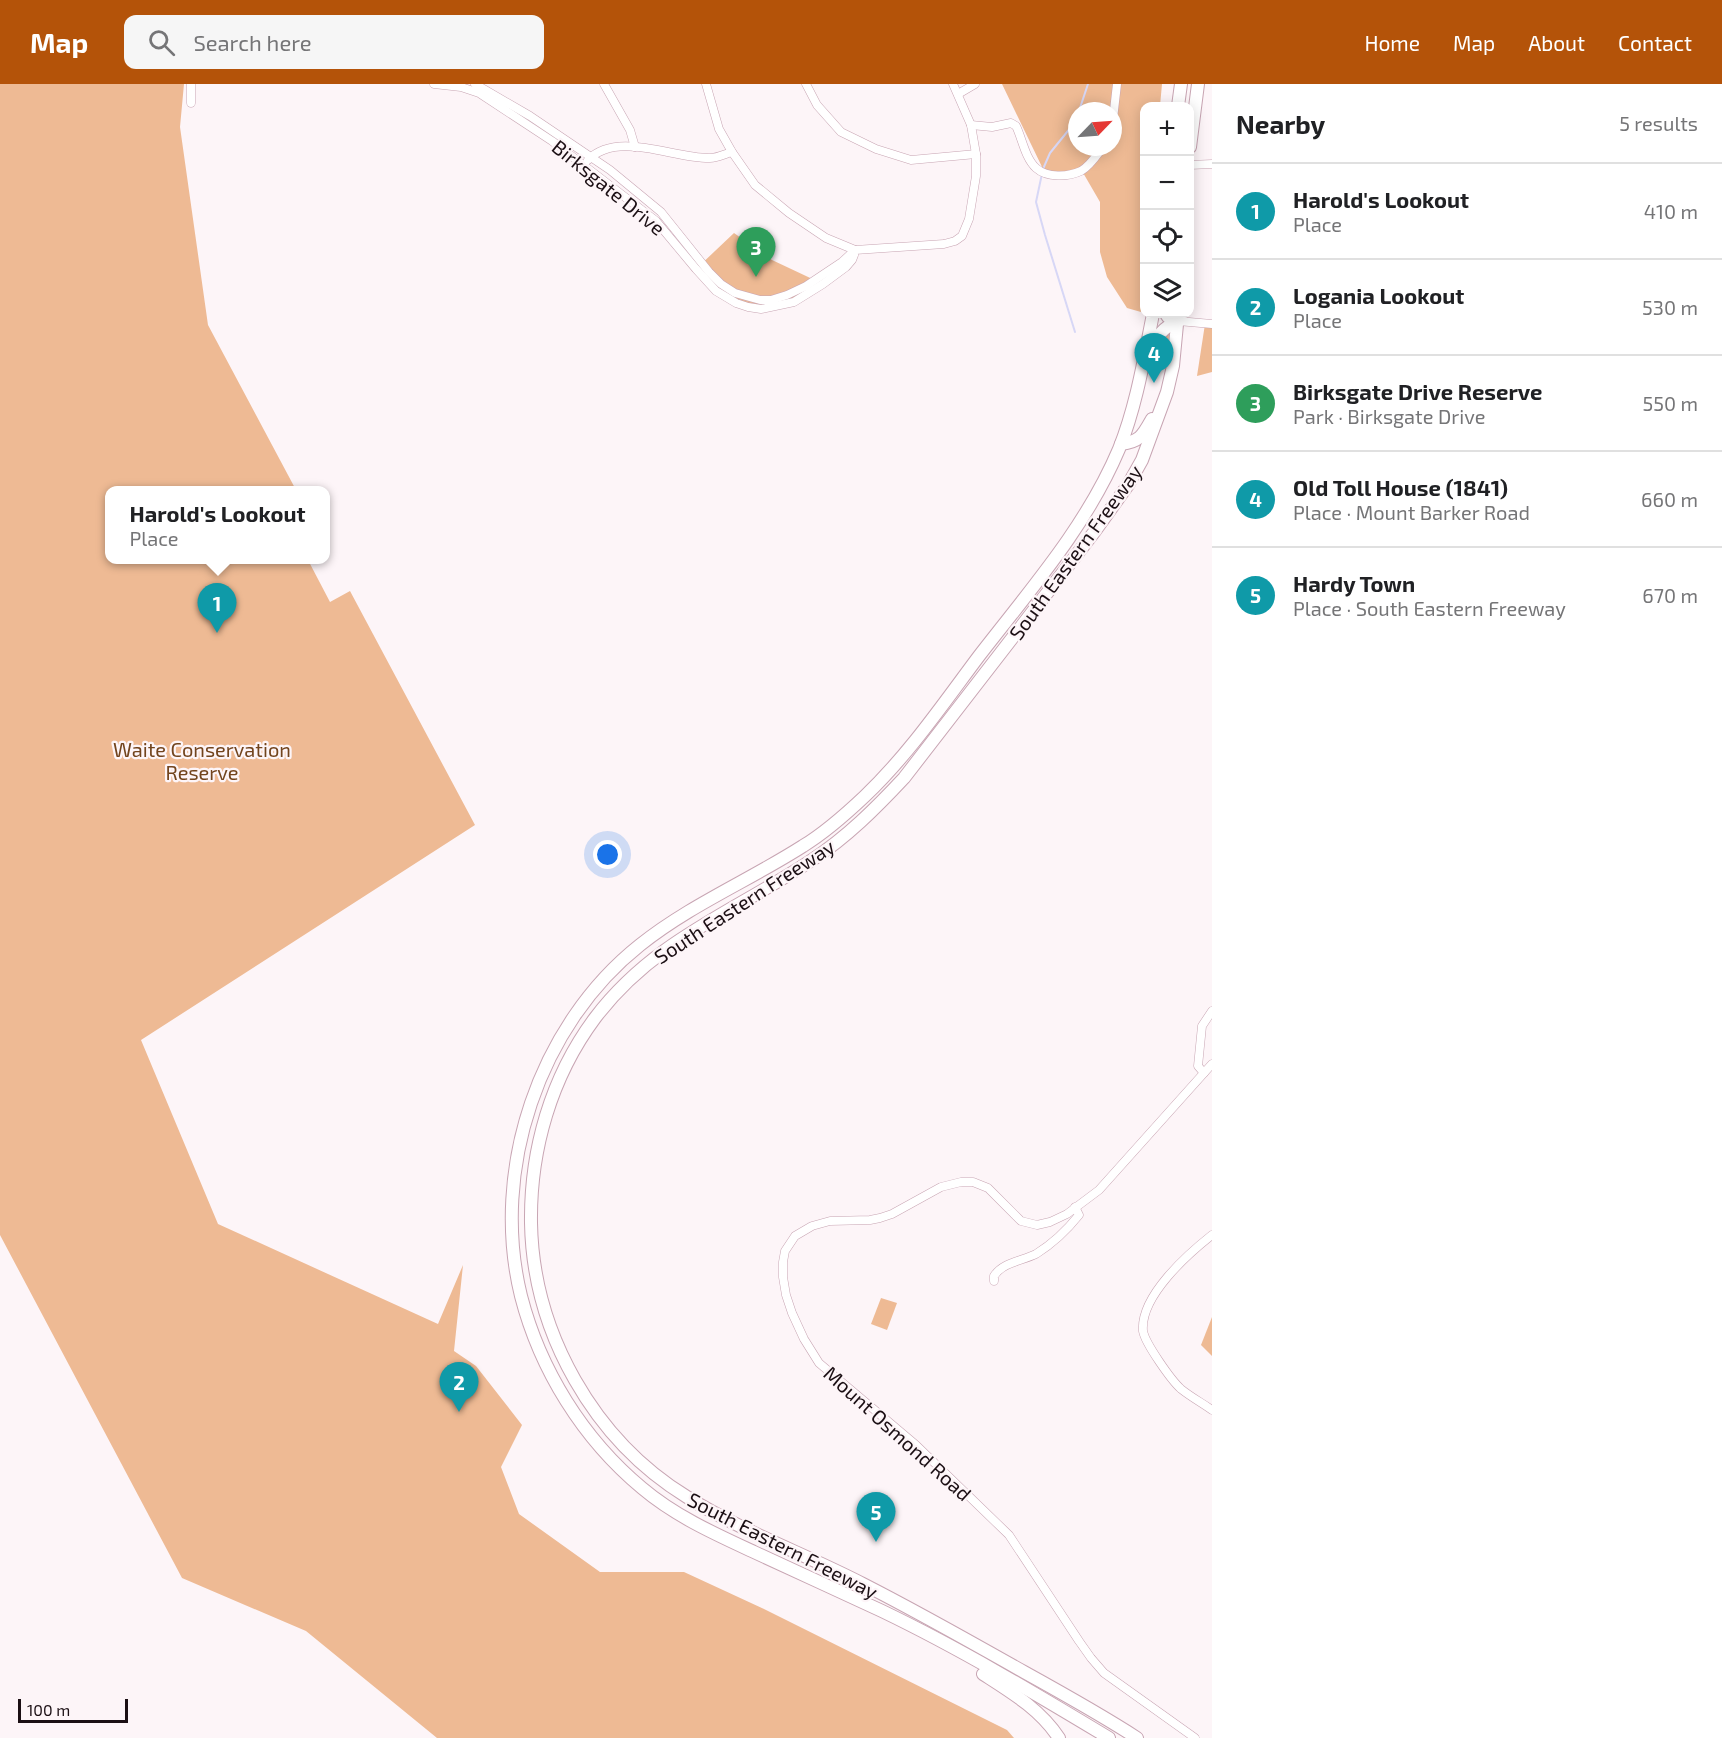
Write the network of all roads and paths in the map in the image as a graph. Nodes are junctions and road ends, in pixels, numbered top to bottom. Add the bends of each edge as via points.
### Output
1 (191, 84) edge
2 (434, 84) edge
3 (476, 84) edge
4 (604, 84) edge
5 (706, 84) edge
6 (806, 84) edge
7 (953, 84) edge
8 (975, 84) edge
9 (1117, 84) edge
10 (1181, 84) edge
11 (1198, 84) edge
12 (958, 94) junction
13 (1115, 102) edge
14 (1179, 102) edge
15 (191, 103) dead end
16 (1194, 116) edge
17 (971, 125) junction
18 (634, 147) junction
19 (732, 152) junction
20 (976, 154) junction
21 (1095, 156) edge
22 (591, 157) junction
23 (1212, 164) edge
24 (1194, 165) edge
25 (583, 166) junction
26 (855, 250) junction
27 (1152, 318) edge
28 (1177, 318) edge
29 (1178, 318) edge
30 (1183, 318) edge
31 (1212, 324) edge
32 (1145, 356) junction
33 (1167, 392) junction
34 (1121, 444) junction
35 (1212, 1011) edge
36 (1212, 1064) edge
37 (1204, 1072) junction
38 (1076, 1207) junction
39 (1212, 1234) edge
40 (994, 1281) dead end
41 (1212, 1410) edge
42 (887, 1614) junction
43 (1118, 1726) junction
44 (1059, 1738) edge
45 (1109, 1738) edge
46 (1137, 1738) edge
47 (1145, 1738) edge
48 (1195, 1738) edge

1 - 15 street
2 - 25 street, Birksgate Drive via 479,93
3 - 22 street, Birksgate Drive
4 - 18 street via 630,130
5 - 19 street via 719,129
6 - 20 street via 817,105 841,132 876,149 911,160
7 - 12 street
8 - 12 street
9 - 13 street
10 - 14 highway
11 - 16 highway
12 - 17 street
17 - 20 street
17 - 21 street via 1016,126 1029,158 1044,172 1063,176 1082,170
18 - 19 street via 711,159
18 - 22 street via 618,147
19 - 26 street via 755,185 789,213 826,238
20 - 26 street via 969,219 962,236 944,243
22 - 25 street
22 - 26 street, Birksgate Drive via 661,212 709,272 735,293 760,300 786,295 833,269
23 - 24 street
25 - 26 street, Birksgate Drive via 656,220 716,291 747,307 761,309 794,302 846,267
27 - 32 highway
28 - 32 highway via 1158,335
29 - 33 highway
30 - 31 street
32 - 34 highway, South Eastern Freeway
33 - 34 highway via 1141,438
33 - 43 highway, South Eastern Freeway via 1135,473 1095,531 904,778 877,807 815,859 712,918 648,962 595,1018 573,1052 547,1112 531,1199 536,1276 546,1314 577,1385 624,1447 684,1496 717,1515 877,1592
34 - 42 highway, South Eastern Freeway via 1086,514 1040,579 920,734 868,793 807,844 705,902 640,945 586,1001 555,1049 535,1092 520,1141 512,1218 521,1295 548,1369 589,1434 622,1470 675,1512
35 - 37 street via 1202,1026 1198,1066
36 - 37 street, Mount Osmond Road
37 - 38 street, Mount Osmond Road via 1099,1190
38 - 40 street via 1079,1215 1056,1239 1035,1254 997,1270
38 - 48 street, Mount Osmond Road via 1050,1222 1031,1224 1017,1218 988,1188 967,1181 941,1187 880,1218 822,1222 795,1236 785,1251 782,1269 786,1295 804,1340 819,1363 916,1444 1009,1535 1104,1673
39 - 41 street via 1158,1288 1143,1328 1146,1341 1179,1387
42 - 44 highway via 1025,1701
42 - 45 highway, South Eastern Freeway
43 - 46 highway, South Eastern Freeway
43 - 47 highway

